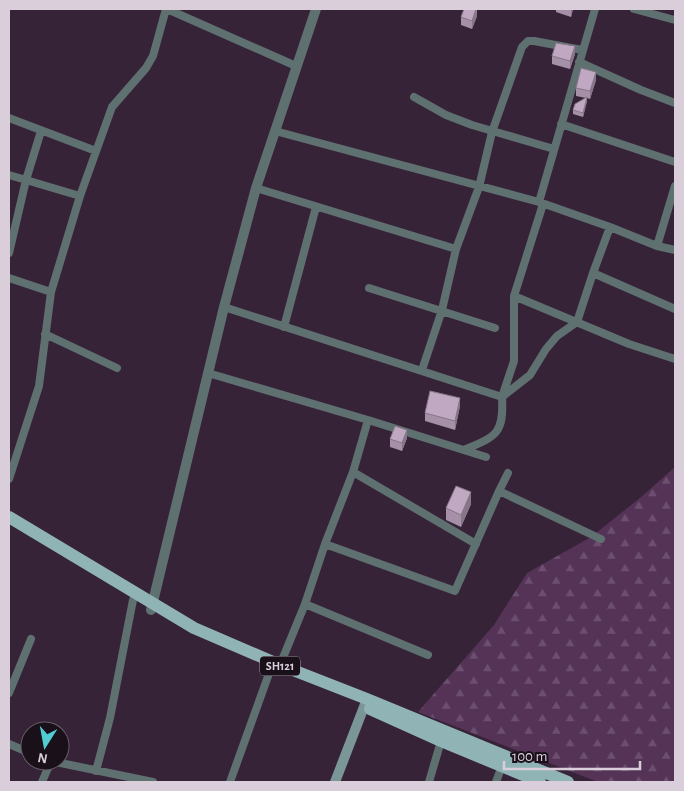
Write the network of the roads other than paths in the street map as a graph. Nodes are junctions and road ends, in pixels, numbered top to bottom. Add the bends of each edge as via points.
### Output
1 (166, 9) edge
2 (316, 9) edge
3 (595, 9) edge
4 (634, 9) edge
5 (660, 12) edge
6 (675, 20) edge
7 (582, 50) junction
8 (579, 62) junction
9 (296, 66) junction
10 (414, 97) dead end
11 (675, 103) edge
12 (9, 118) edge
13 (561, 124) junction
14 (41, 131) junction
15 (275, 131) junction
16 (492, 132) junction
17 (554, 149) junction
18 (96, 151) junction
19 (675, 162) edge
20 (9, 175) edge
21 (26, 180) junction
22 (675, 186) edge
23 (479, 187) junction
24 (256, 188) junction
25 (80, 196) junction
26 (541, 203) junction
27 (316, 207) junction
28 (610, 227) junction
29 (657, 246) junction
30 (456, 249) junction
31 (675, 250) edge
32 (9, 254) edge
33 (593, 273) junction
34 (9, 278) edge
35 (369, 288) dead end
36 (52, 292) junction
37 (514, 296) junction
38 (224, 307) junction
39 (675, 309) edge
40 (442, 310) junction
41 (576, 322) junction
42 (284, 327) junction
43 (495, 328) dead end
44 (45, 334) junction
45 (675, 359) edge
46 (117, 368) dead end
47 (422, 370) junction
48 (208, 373) junction
49 (502, 397) junction
50 (368, 420) junction
51 (466, 449) junction
52 (486, 457) dead end
53 (352, 472) junction
54 (508, 473) dead end
55 (9, 479) edge
56 (499, 491) junction
57 (9, 517) edge
58 (9, 526) edge
59 (601, 539) dead end
60 (325, 544) junction
61 (476, 544) junction
62 (135, 596) junction
63 (305, 604) junction
64 (152, 607) junction
65 (31, 639) dead end
66 (428, 655) dead end
67 (275, 667) junction
68 (9, 693) edge
69 (365, 702) junction
70 (441, 741) junction
71 (504, 762) junction
72 (70, 765) edge
73 (96, 771) junction
74 (135, 781) edge
75 (153, 782) edge
76 (230, 782) edge
77 (335, 782) edge
78 (429, 782) edge
79 (496, 782) edge
80 (539, 782) edge
81 (568, 782) edge

1 - 9 street
1 - 18 street via 152,56 146,68 112,107
2 - 9 street
3 - 7 street
4 - 5 street
5 - 6 street
7 - 8 street
7 - 16 street via 534,41 525,43
8 - 11 street
8 - 13 street
9 - 15 street
10 - 16 street via 446,115
12 - 14 street
13 - 17 street
13 - 19 street
14 - 18 street
14 - 21 street
15 - 23 street
15 - 24 street
16 - 17 street
16 - 23 street
17 - 26 street
18 - 25 street
20 - 21 street
21 - 25 street
21 - 32 street
22 - 29 street
23 - 26 street
23 - 30 street
24 - 27 street
24 - 38 street
25 - 36 street
26 - 28 street
26 - 37 street
27 - 30 street
27 - 42 street
28 - 29 street
28 - 33 street
29 - 31 street
30 - 40 street
33 - 39 street
33 - 41 street
34 - 36 street
35 - 40 street
36 - 44 street
37 - 41 street
37 - 49 street via 514,361
38 - 42 street
38 - 48 street
40 - 43 street
40 - 47 street
41 - 45 street
41 - 49 street via 556,336 530,375
42 - 47 street
44 - 46 street
44 - 55 street via 39,386
47 - 49 street
48 - 50 street
48 - 64 street
49 - 51 street via 502,420 498,430 488,440
50 - 51 street
50 - 53 street
51 - 52 street
53 - 60 street
53 - 61 street
54 - 56 street
56 - 59 street
56 - 61 street
57 - 62 main road, SH121
58 - 62 main road, SH121
60 - 61 street via 455,591
60 - 63 street
62 - 64 main road, SH121
62 - 73 street
63 - 66 street
63 - 67 street
64 - 67 main road, SH121
65 - 68 street
67 - 69 main road, SH121
67 - 76 street
69 - 70 main road, SH121
69 - 71 main road, SH121
69 - 77 main road
70 - 71 main road, SH121
70 - 78 street
71 - 79 street
71 - 80 main road, SH121
71 - 81 main road, SH121
72 - 73 street
73 - 74 street
74 - 75 street

